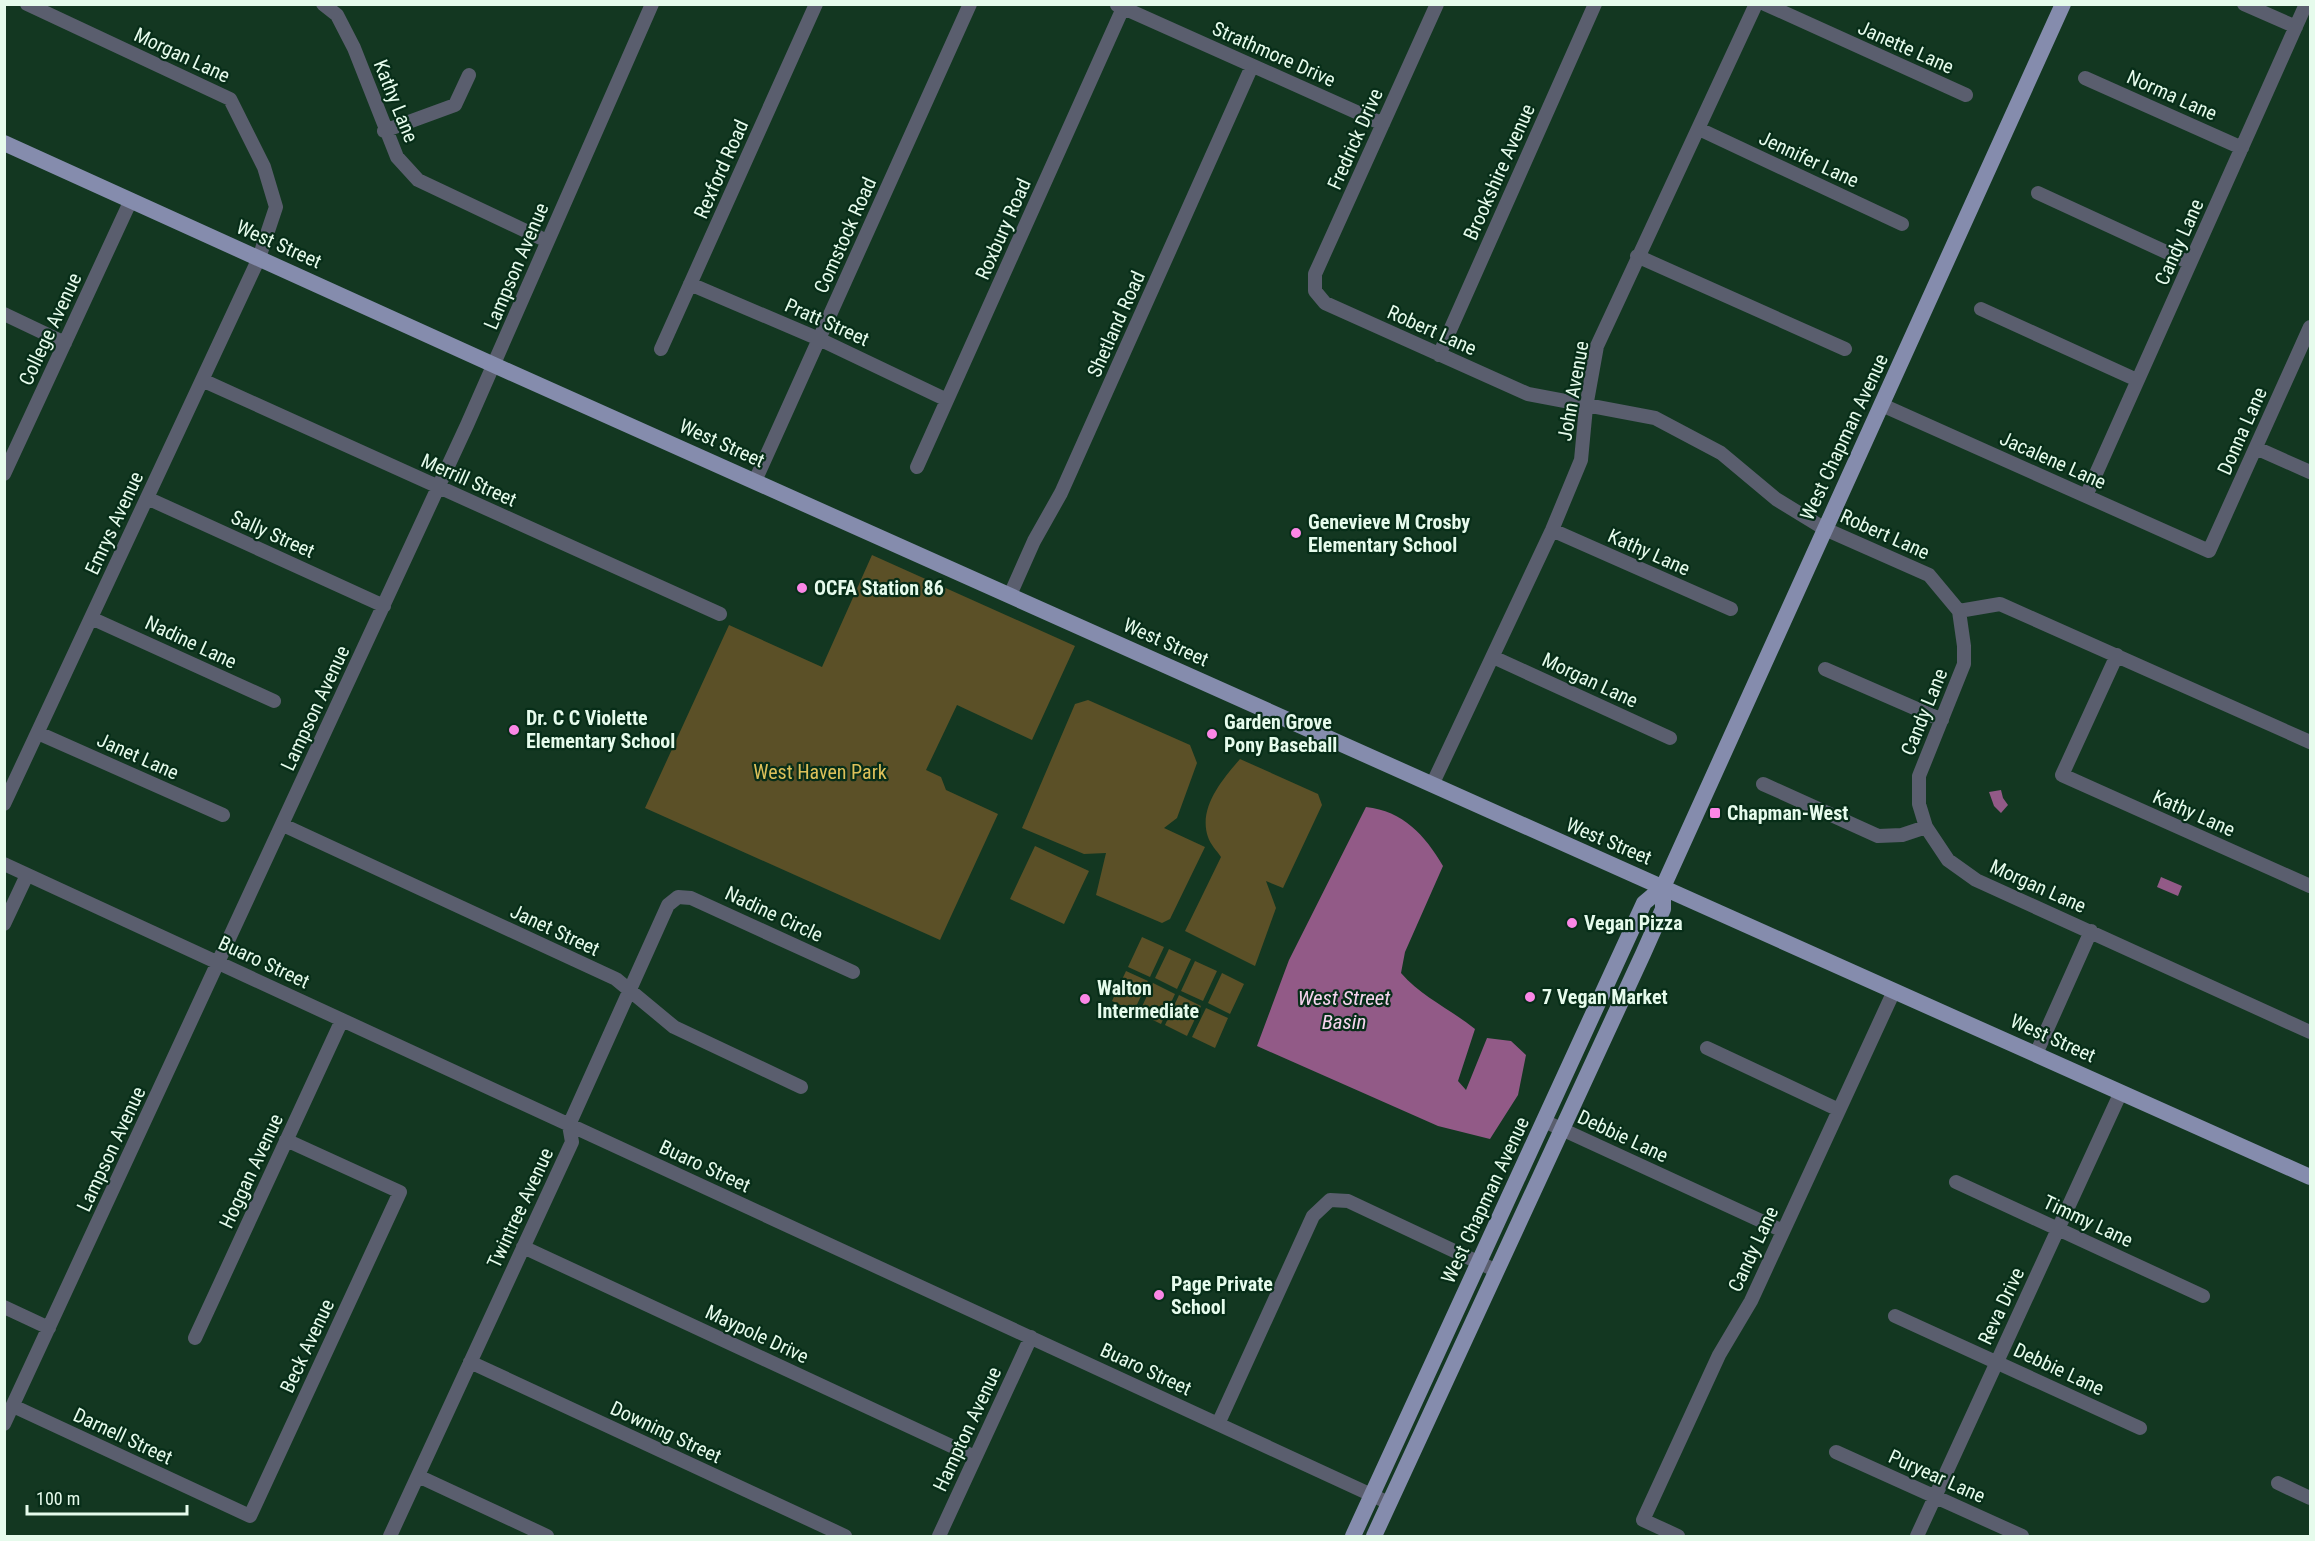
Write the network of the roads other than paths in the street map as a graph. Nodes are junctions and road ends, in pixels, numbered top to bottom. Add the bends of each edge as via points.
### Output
1 (27, 4) edge
2 (323, 4) edge
3 (652, 4) edge
4 (816, 4) edge
5 (970, 4) edge
6 (1437, 4) edge
7 (1595, 4) edge
8 (1756, 4) edge
9 (1765, 4) edge
10 (2063, 4) edge
11 (2244, 4) edge
12 (2306, 4) edge
13 (1120, 6) edge
14 (2296, 27) junction
15 (1252, 66) junction
16 (469, 75) dead end
17 (2085, 78) dead end
18 (1966, 95) dead end
19 (1383, 124) junction
20 (1699, 129) junction
21 (384, 131) junction
22 (4, 143) edge
23 (2242, 148) junction
24 (2038, 193) dead end
25 (131, 200) junction
26 (1902, 224) dead end
27 (547, 241) junction
28 (1638, 256) junction
29 (259, 258) junction
30 (2190, 263) junction
31 (690, 284) junction
32 (1315, 291) joint
33 (1981, 309) dead end
34 (4, 314) edge
35 (2310, 327) edge
36 (819, 339) junction
37 (65, 343) junction
38 (661, 349) dead end
39 (1845, 349) dead end
40 (1439, 355) junction
41 (494, 365) junction
42 (202, 380) junction
43 (2137, 380) junction
44 (947, 400) junction
45 (1882, 405) junction
46 (1586, 406) junction
47 (2256, 448) junction
48 (917, 467) dead end
49 (2310, 472) edge
50 (4, 474) edge
51 (755, 481) junction
52 (439, 487) junction
53 (2085, 496) junction
54 (147, 498) junction
55 (1825, 529) junction
56 (1552, 530) junction
57 (2209, 551) joint
58 (1010, 595) junction
59 (384, 606) junction
60 (1731, 609) dead end
61 (1959, 611) junction
62 (720, 614) dead end
63 (91, 618) junction
64 (2117, 655) junction
65 (1493, 657) junction
66 (1824, 669) dead end
67 (274, 701) dead end
68 (1942, 720) junction
69 (38, 733) junction
70 (1670, 738) dead end
71 (2310, 742) edge
72 (1763, 784) dead end
73 (1432, 785) junction
74 (4, 804) edge
75 (223, 815) dead end
76 (283, 825) junction
77 (1926, 827) junction
78 (4, 864) edge
79 (27, 875) junction
80 (2310, 886) edge
81 (1663, 887) junction
82 (678, 897) joint
83 (4, 924) edge
84 (2091, 931) junction
85 (218, 963) junction
86 (853, 972) dead end
87 (629, 990) junction
88 (1894, 991) junction
89 (342, 1020) junction
90 (2310, 1032) edge
91 (1707, 1048) dead end
92 (2036, 1054) junction
93 (801, 1088) dead end
94 (2121, 1092) junction
95 (1839, 1110) junction
96 (1544, 1121) junction
97 (569, 1125) junction
98 (1562, 1130) junction
99 (286, 1140) junction
100 (2310, 1178) edge
101 (1956, 1182) dead end
102 (2058, 1229) junction
103 (1783, 1231) junction
104 (523, 1247) junction
105 (1479, 1263) junction
106 (1497, 1271) junction
107 (2203, 1296) dead end
108 (4, 1307) edge
109 (1895, 1316) dead end
110 (49, 1328) junction
111 (1031, 1337) junction
112 (195, 1338) dead end
113 (470, 1362) junction
114 (1996, 1362) junction
115 (13, 1406) junction
116 (4, 1424) edge
117 (1218, 1424) junction
118 (2140, 1428) dead end
119 (1836, 1452) dead end
120 (975, 1456) junction
121 (417, 1476) junction
122 (2278, 1483) dead end
123 (1372, 1494) junction
124 (1936, 1496) junction
125 (2310, 1498) edge
126 (1389, 1503) junction
127 (250, 1516) joint
128 (390, 1536) edge
129 (547, 1536) edge
130 (845, 1536) edge
131 (939, 1536) edge
132 (1353, 1536) edge
133 (1374, 1536) edge
134 (1678, 1536) edge
135 (1917, 1536) edge
136 (2022, 1536) edge

1 - 29 street, Morgan Lane via 230,99 264,167 276,207
2 - 21 street, Kathy Lane via 337,15 354,48
3 - 27 street, Lampson Avenue
4 - 31 street, Rexford Road
5 - 36 street, Comstock Road
6 - 19 street, Fredrick Drive
7 - 40 street, Brookshire Avenue
8 - 20 street, John Avenue
9 - 18 street, Janette Lane
10 - 45 main road, West Chapman Avenue
11 - 14 street
12 - 14 street, Candy Lane
13 - 15 street, Strathmore Drive
13 - 44 street, Roxbury Road
14 - 23 street, Candy Lane
15 - 19 street, Strathmore Drive
15 - 58 street, Shetland Road via 1061,493
16 - 21 street via 455,105
17 - 23 street, Norma Lane
19 - 32 street, Fredrick Drive via 1315,274
20 - 26 street, Jennifer Lane
20 - 28 street, John Avenue
21 - 27 street, Kathy Lane via 397,157 418,180
22 - 25 main road, West Street
23 - 30 street, Candy Lane
24 - 30 street
25 - 29 main road, West Street
25 - 37 street, College Avenue
27 - 41 street, Lampson Avenue
28 - 39 street
28 - 46 street, John Avenue via 1597,346
29 - 41 main road, West Street
29 - 42 street, Emrys Avenue
30 - 43 street, Candy Lane
31 - 36 street, Pratt Street
31 - 38 street, Rexford Road
32 - 40 street, Robert Lane via 1325,303
33 - 43 street
34 - 37 street
35 - 47 street, Donna Lane
36 - 44 street, Pratt Street
36 - 51 street, Comstock Road
37 - 50 street, College Avenue
40 - 46 street, Robert Lane via 1528,394
41 - 51 main road, West Street
41 - 52 street, Lampson Avenue
42 - 52 street, Merrill Street
42 - 54 street, Emrys Avenue
43 - 53 street, Candy Lane
44 - 48 street, Roxbury Road
45 - 53 street, Jacalene Lane
45 - 55 main road, West Chapman Avenue
46 - 55 street, Robert Lane via 1655,418 1721,453 1776,499
46 - 56 street, John Avenue via 1581,460
47 - 49 street
47 - 57 street, Donna Lane
51 - 58 main road, West Street
52 - 59 street, Lampson Avenue
52 - 62 street, Merrill Street
53 - 57 street, Jacalene Lane
54 - 59 street, Sally Street
54 - 63 street, Emrys Avenue
55 - 61 street, Robert Lane via 1929,575
55 - 81 main road, West Chapman Avenue
56 - 60 street, Kathy Lane
56 - 65 street, John Avenue
58 - 73 main road, West Street
59 - 76 street, Lampson Avenue
61 - 64 street via 2000,604
61 - 68 street, Candy Lane via 1964,664
63 - 67 street, Nadine Lane
63 - 69 street, Emrys Avenue
64 - 71 street
64 - 80 street, Kathy Lane via 2062,775
65 - 70 street, Morgan Lane
65 - 73 street, John Avenue
66 - 68 street
68 - 77 street, Candy Lane via 1919,776 1919,804
69 - 74 street, Emrys Avenue
69 - 75 street, Janet Lane
72 - 77 street via 1878,836 1902,835
73 - 81 main road, West Street
76 - 85 street, Lampson Avenue
76 - 87 street, Janet Street via 616,979
77 - 84 street, Morgan Lane via 1939,850 1960,871
78 - 79 street, Buaro Street
79 - 83 street
79 - 85 street, Buaro Street
81 - 88 main road, West Street
81 - 96 main road, West Chapman Avenue via 1644,903
81 - 98 main road, West Chapman Avenue via 1662,912
82 - 86 street, Nadine Circle via 691,898
82 - 87 street, Twintree Avenue via 668,904
84 - 90 street, Morgan Lane
84 - 92 street
85 - 89 street, Buaro Street
85 - 110 street, Lampson Avenue
87 - 93 street, Janet Street via 674,1027
87 - 97 street, Twintree Avenue
88 - 92 main road, West Street
88 - 95 street, Candy Lane
89 - 97 street, Buaro Street
89 - 99 street, Hoggan Avenue
91 - 95 street
92 - 94 main road, West Street
94 - 100 main road, West Street
94 - 102 street, Reva Drive
95 - 103 street, Candy Lane
96 - 98 street, Debbie Lane
96 - 105 main road, West Chapman Avenue
97 - 104 street, Twintree Avenue via 572,1142
97 - 111 street, Buaro Street
98 - 103 street, Debbie Lane
98 - 106 main road, West Chapman Avenue
99 - 112 street, Hoggan Avenue
99 - 127 street, Beck Avenue via 400,1192
101 - 102 street, Timmy Lane
102 - 107 street, Timmy Lane
102 - 114 street, Reva Drive
103 - 134 street, Candy Lane via 1751,1301 1719,1355 1643,1520
104 - 113 street, Twintree Avenue
104 - 120 street, Maypole Drive
105 - 106 street
105 - 117 street via 1348,1202 1333,1199 1324,1204 1313,1216
105 - 123 main road, West Chapman Avenue
106 - 126 main road, West Chapman Avenue
108 - 110 street
109 - 114 street, Debbie Lane
110 - 115 street, Lampson Avenue
111 - 117 street, Buaro Street
111 - 120 street, Hampton Avenue
113 - 121 street, Twintree Avenue
113 - 130 street, Downing Street
114 - 118 street, Debbie Lane
114 - 124 street, Reva Drive
115 - 116 street, Lampson Avenue
115 - 127 street, Darnell Street
117 - 123 street, Buaro Street
119 - 124 street, Puryear Lane
120 - 131 street, Hampton Avenue
121 - 128 street, Twintree Avenue
121 - 129 street
122 - 125 street
123 - 126 street, Buaro Street
123 - 132 main road, West Chapman Avenue
124 - 135 street, Reva Drive
124 - 136 street, Puryear Lane
126 - 133 main road, West Chapman Avenue

